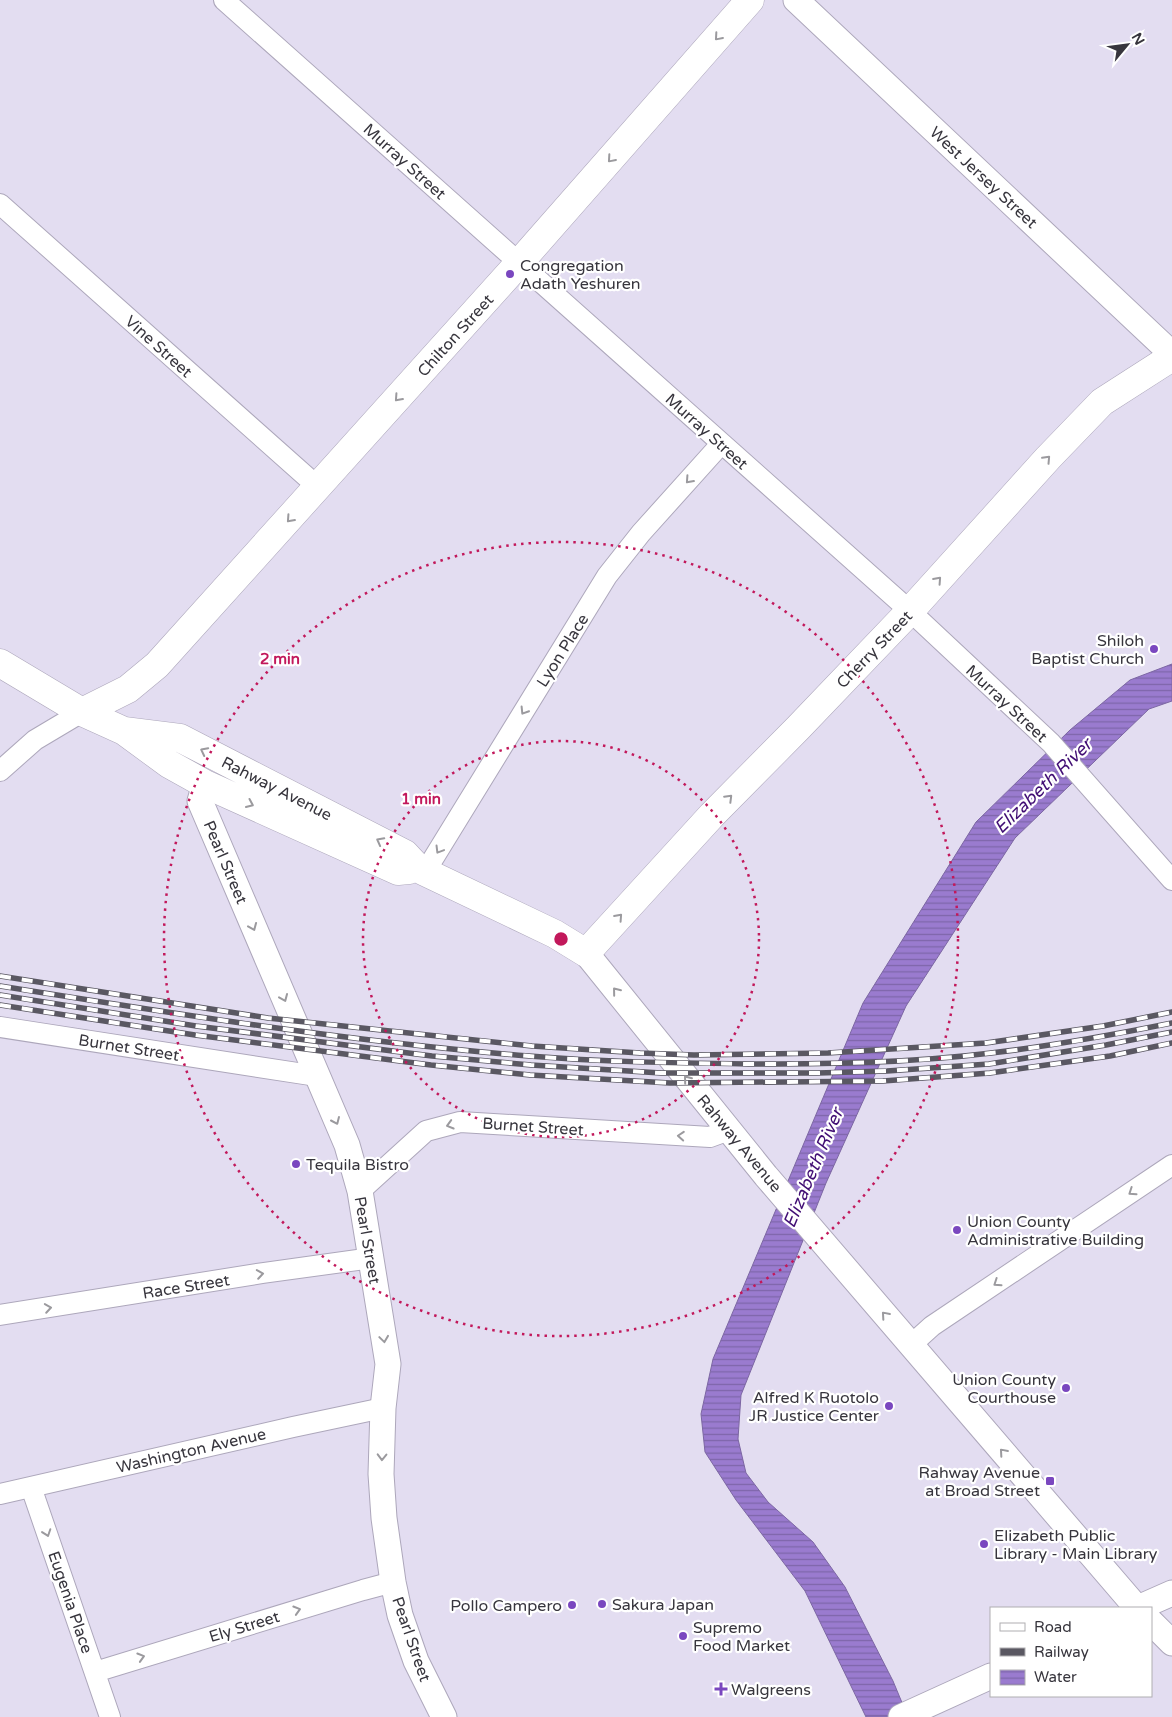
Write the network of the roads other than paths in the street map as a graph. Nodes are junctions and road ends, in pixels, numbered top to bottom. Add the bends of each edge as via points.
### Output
1 (224, 0) edge
2 (750, 0) edge
3 (796, 0) edge
4 (0, 204) edge
5 (519, 263) junction
6 (1172, 356) edge
7 (721, 444) junction
8 (318, 488) junction
9 (910, 611) junction
10 (0, 663) edge
11 (155, 667) junction
12 (82, 712) junction
13 (124, 732) junction
14 (0, 772) edge
15 (205, 784) junction
16 (301, 799) junction
17 (422, 871) junction
18 (1172, 880) edge
19 (586, 954) junction
20 (0, 1027) edge
21 (316, 1076) junction
22 (729, 1130) junction
23 (1172, 1165) edge
24 (360, 1191) junction
25 (372, 1258) junction
26 (0, 1315) edge
27 (911, 1345) junction
28 (382, 1408) junction
29 (31, 1487) junction
30 (0, 1494) edge
31 (394, 1582) junction
32 (1172, 1593) edge
33 (1137, 1607) edge
34 (1140, 1607) edge
35 (1152, 1623) edge
36 (1172, 1643) edge
37 (95, 1672) junction
38 (990, 1676) edge
39 (905, 1715) edge
40 (110, 1717) edge
41 (444, 1717) edge

1 - 5 street, Murray Street
2 -> 5 main road, Chilton Street
3 - 6 street, West Jersey Street
4 - 8 street, Vine Street
5 - 7 street, Murray Street
5 -> 8 main road, Chilton Street
9 -> 6 main road, Cherry Street via 1102,402
7 - 9 street, Murray Street
7 -> 17 street, Lyon Place via 607,576
8 -> 11 main road, Chilton Street
9 - 18 street, Murray Street via 1051,743
19 -> 9 main road, Cherry Street via 712,815
10 - 12 main road, Rahway Avenue
11 - 12 main road, Chilton Street via 128,689
11 - 13 main road, Chilton Street
12 - 13 main road, Rahway Avenue
12 - 14 street via 35,740
13 - 15 main road, Rahway Avenue via 169,764
16 -> 13 main road, Rahway Avenue via 180,738
15 - 16 main road via 214,777 224,776
15 -> 17 main road, Rahway Avenue via 398,871
15 -> 21 street, Pearl Street via 200,801
17 -> 16 main road, Rahway Avenue via 405,854
17 - 19 main road, Rahway Avenue via 555,934
22 -> 19 street, Rahway Avenue
20 - 21 street, Burnet Street
21 -> 24 street, Pearl Street via 347,1145
22 -> 24 street, Burnet Street via 710,1137 460,1122 426,1131
27 -> 22 street, Rahway Avenue
23 -> 27 street via 941,1320
24 - 25 street, Pearl Street
26 -> 25 street, Race Street
25 -> 28 street, Pearl Street via 388,1364
33 -> 27 street, Rahway Avenue
28 - 29 street, Washington Avenue
28 -> 31 street, Pearl Street via 384,1518
29 - 30 street, Washington Avenue
29 -> 37 street, Eugenia Place
37 -> 31 street, Ely Street
31 - 41 street, Pearl Street via 400,1615 416,1661
32 - 34 street
35 - 36 street
37 - 40 street, Eugenia Place
38 - 39 street

